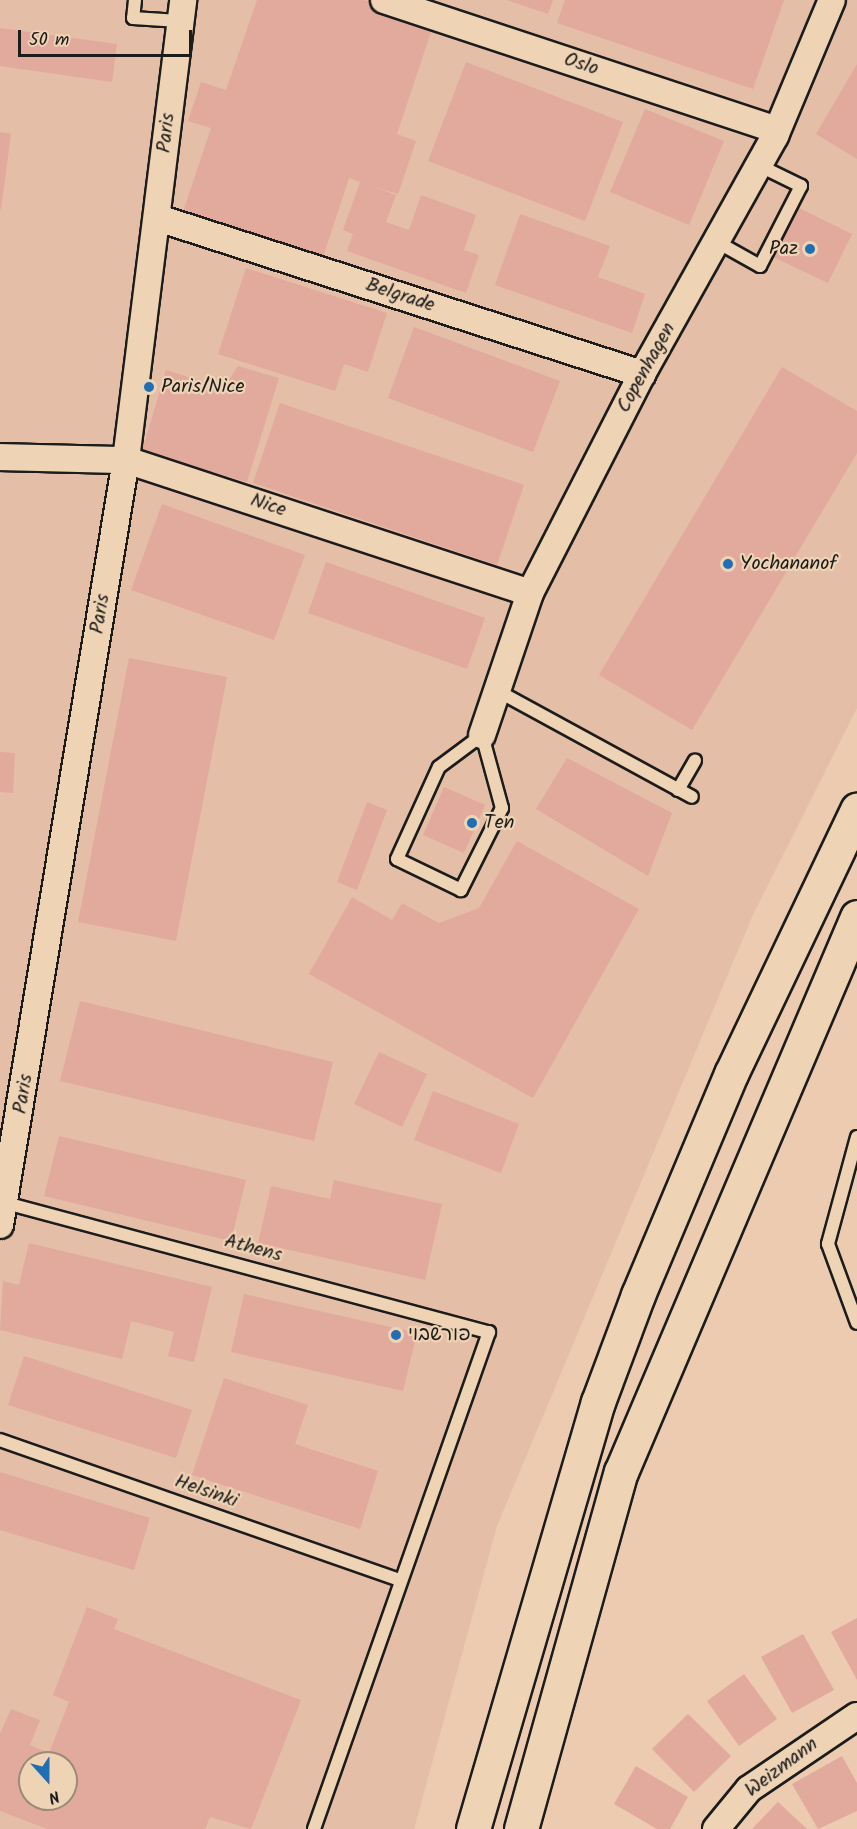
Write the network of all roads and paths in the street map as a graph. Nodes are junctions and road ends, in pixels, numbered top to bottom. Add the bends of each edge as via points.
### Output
1 (135, 0) edge
2 (384, 0) edge
3 (832, 3) edge
4 (181, 11) edge
5 (777, 130) junction
6 (758, 165) junction
7 (158, 218) junction
8 (719, 243) junction
9 (642, 374) junction
10 (0, 457) edge
11 (126, 460) junction
12 (530, 593) junction
13 (496, 690) junction
14 (482, 735) junction
15 (695, 761) dead end
16 (678, 790) junction
17 (692, 797) dead end
18 (857, 810) edge
19 (857, 917) edge
20 (857, 1137) edge
21 (3, 1214) edge
22 (857, 1323) edge
23 (0, 1440) edge
24 (399, 1580) junction
25 (855, 1722) edge
26 (314, 1829) edge
27 (473, 1829) edge
28 (520, 1829) edge
29 (716, 1829) edge

1 - 4 lane via 133,18
2 - 5 street, Oslo
3 - 5 street, Copenhagen
4 - 7 street, Paris
5 - 6 street, Copenhagen
6 - 8 street, Copenhagen
6 - 8 lane via 801,186 760,266
7 - 9 street, Belgrade
7 - 11 street, Paris
8 - 9 street, Copenhagen
9 - 12 street, Copenhagen
10 - 11 street, Nice
11 - 12 street, Nice
11 - 21 street, Paris
12 - 13 street, Copenhagen
13 - 14 street, Copenhagen
13 - 16 lane
14 - 14 lane via 439,767 397,859 461,890 502,808
15 - 16 lane
16 - 17 lane
18 - 27 main road via 731,1074 630,1316 598,1402
19 - 28 main road via 621,1472
20 - 22 lane via 828,1244
21 - 24 lane, Athens via 489,1332
23 - 24 lane, Helsinki
24 - 26 lane
25 - 29 street, Weizmann via 749,1790

